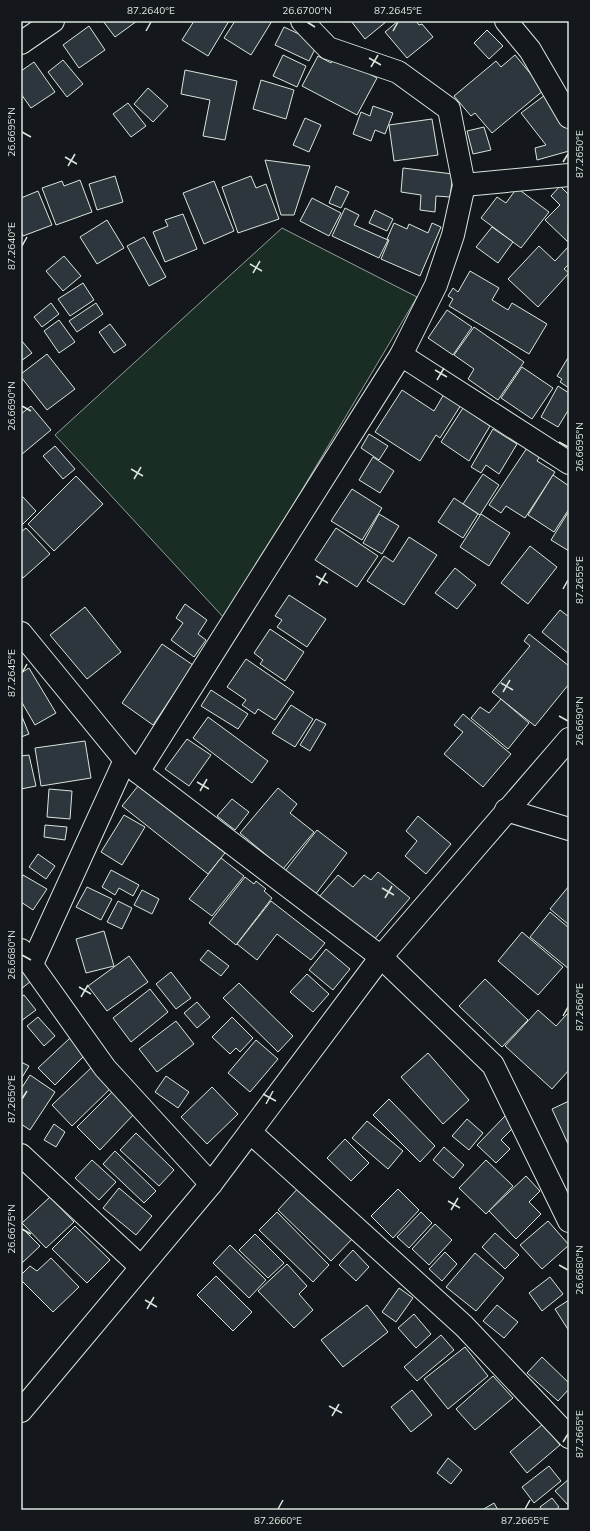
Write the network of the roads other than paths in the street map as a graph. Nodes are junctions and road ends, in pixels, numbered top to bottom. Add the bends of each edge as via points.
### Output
1 (53, 21) edge
2 (302, 21) edge
3 (506, 21) edge
4 (21, 43) edge
5 (569, 117) edge
6 (569, 175) edge
7 (464, 185) junction
8 (401, 355) junction
9 (569, 463) edge
10 (21, 634) edge
11 (569, 739) edge
12 (131, 766) junction
13 (506, 810) junction
14 (569, 829) edge
15 (26, 957) edge
16 (381, 957) junction
17 (250, 1132) junction
18 (21, 1155) edge
19 (211, 1184) junction
20 (569, 1221) edge
21 (141, 1268) junction
22 (21, 1411) edge
23 (569, 1437) edge

1 - 4 street
2 - 7 street via 328,48 398,72 450,109
3 - 5 street via 530,50
6 - 7 street
7 - 8 street via 453,235 436,285
8 - 9 street
8 - 12 street
10 - 12 street
11 - 13 street
12 - 15 street
12 - 16 street
13 - 14 street
13 - 16 street
15 - 19 street via 105,1068
16 - 17 street
16 - 20 street via 493,1065
17 - 19 street
17 - 23 street via 464,1326
18 - 21 street
19 - 21 street
21 - 22 street

